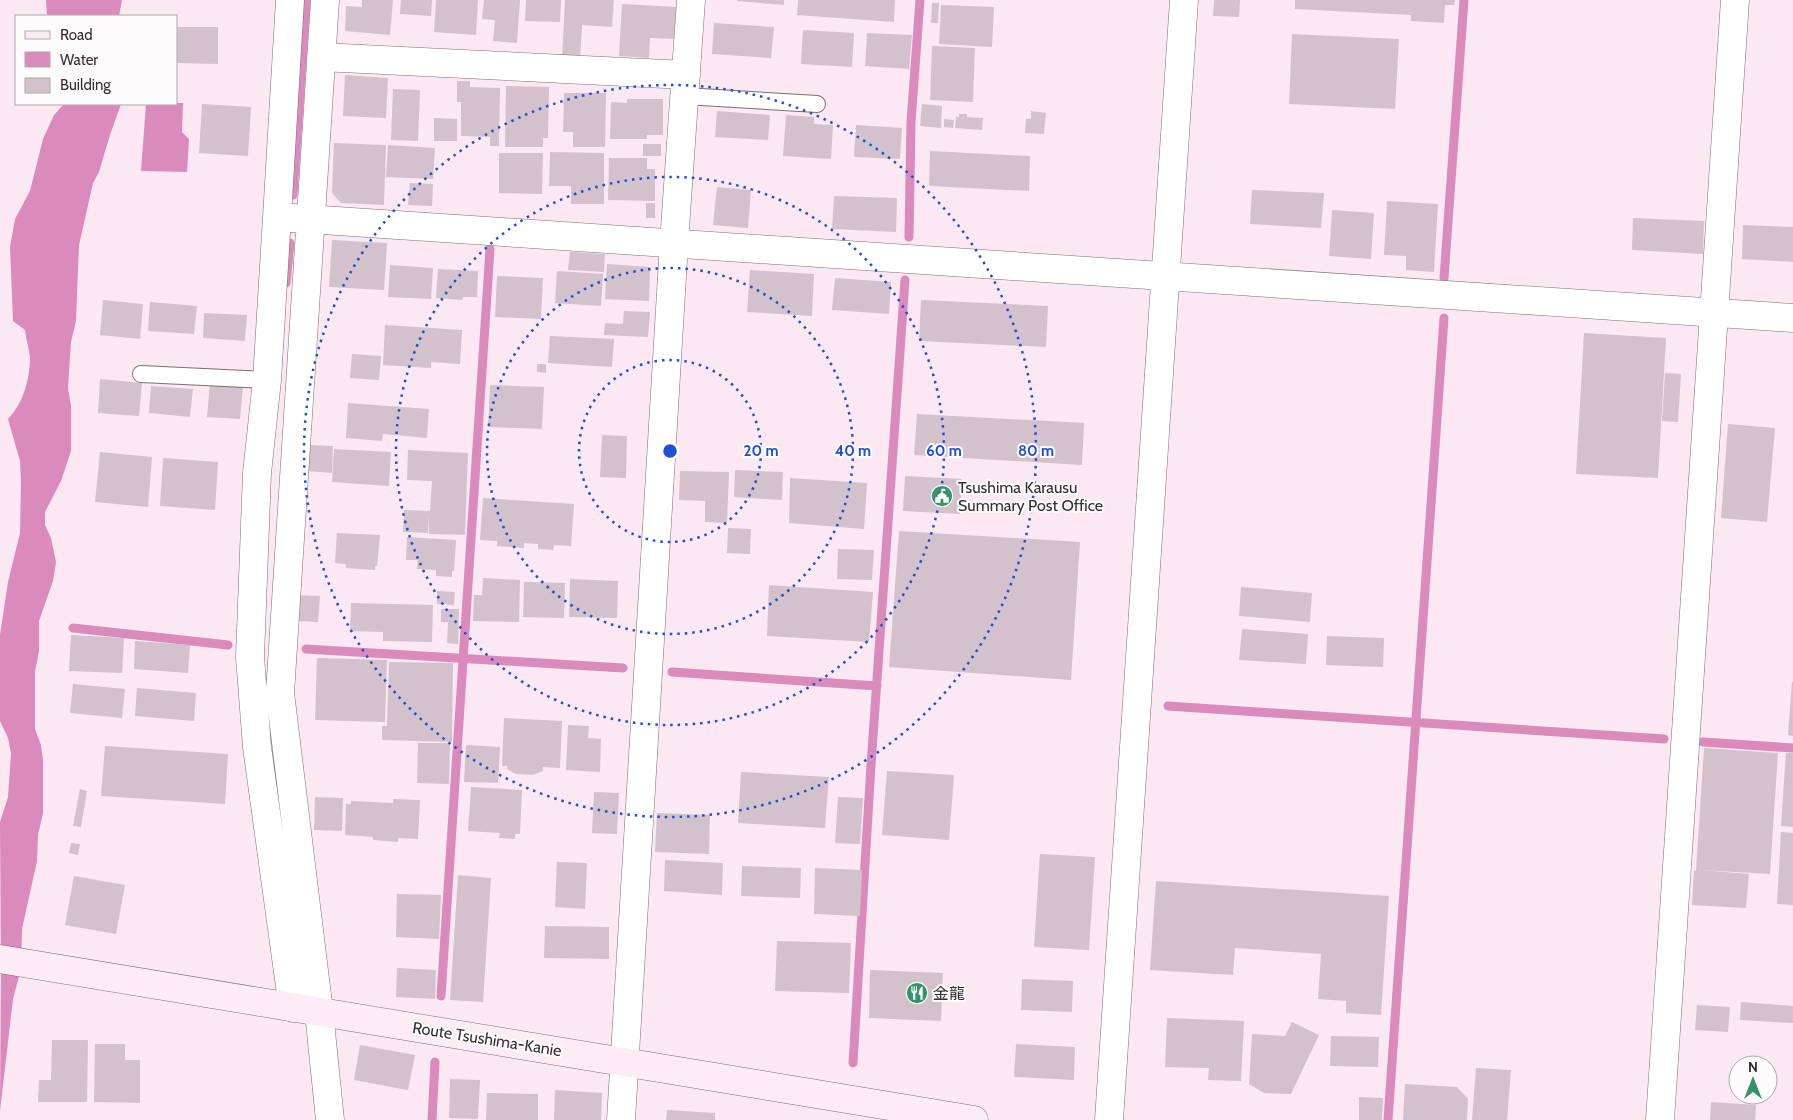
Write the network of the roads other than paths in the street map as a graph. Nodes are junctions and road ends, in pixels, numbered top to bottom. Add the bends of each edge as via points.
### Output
1 (290, 0) edge
2 (325, 0) edge
3 (691, 0) edge
4 (1184, 0) edge
5 (1734, 0) edge
6 (321, 57) junction
7 (685, 86) junction
8 (817, 104) dead end
9 (277, 216) junction
10 (310, 219) junction
11 (674, 243) junction
12 (1165, 275) junction
13 (1715, 313) junction
14 (1793, 318) edge
15 (141, 374) dead end
16 (267, 380) junction
17 (0, 959) edge
18 (293, 1008) junction
19 (319, 1012) junction
20 (624, 1062) junction
21 (330, 1120) edge
22 (621, 1120) edge
23 (974, 1120) edge
24 (1109, 1120) edge
25 (1660, 1120) edge

1 - 9 street
2 - 6 street
3 - 7 street
4 - 12 street
5 - 13 street
6 - 7 street
6 - 10 street
7 - 8 lane
7 - 11 street
9 - 10 street
9 - 16 street
10 - 11 street
10 - 19 street via 280,693
11 - 12 street
11 - 20 street
12 - 13 street
12 - 24 street
13 - 14 street
13 - 25 street
15 - 16 lane
16 - 18 street via 258,473 250,657 258,747
17 - 18 main road, Route Tsushima-Kanie
18 - 19 main road, Route Tsushima-Kanie
19 - 20 main road, Route Tsushima-Kanie
19 - 21 street
20 - 22 street
20 - 23 main road, Route Tsushima-Kanie

